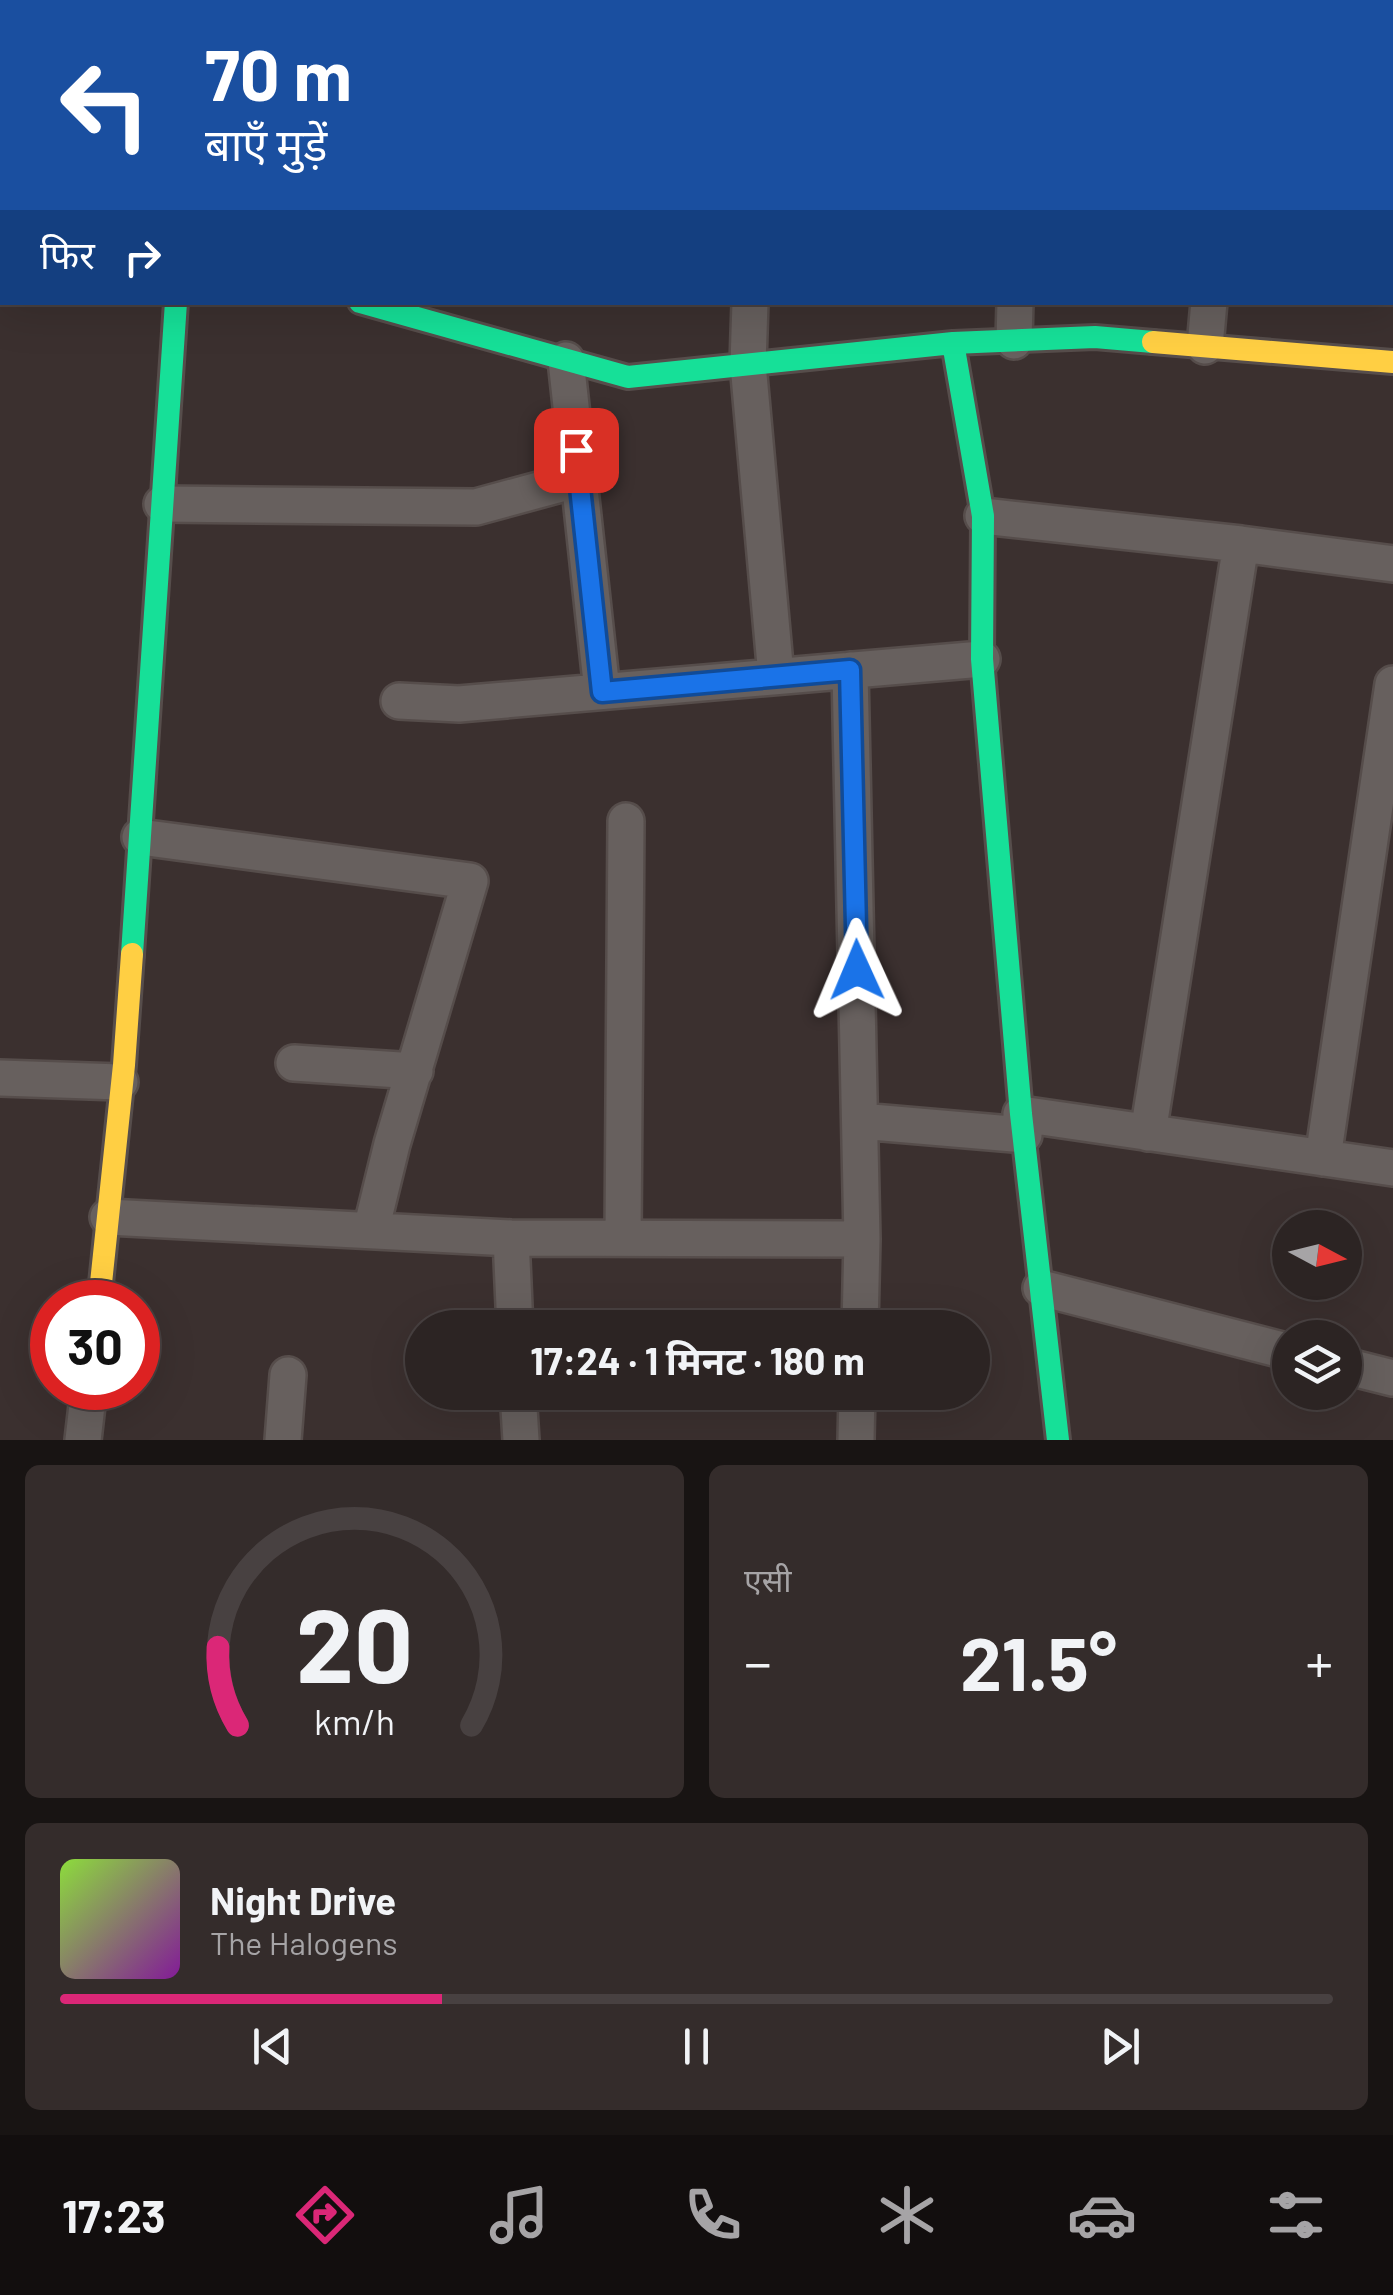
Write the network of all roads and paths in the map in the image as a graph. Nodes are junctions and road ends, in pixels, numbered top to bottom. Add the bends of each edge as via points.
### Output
1 (176, 305) edge
2 (371, 305) edge
3 (750, 305) edge
4 (1015, 305) edge
5 (1209, 305) edge
6 (1014, 341) junction
7 (953, 344) junction
8 (1205, 346) junction
9 (566, 360) junction
10 (1393, 362) edge
11 (748, 364) junction
12 (579, 480) junction
13 (162, 504) junction
14 (983, 516) junction
15 (1241, 544) junction
16 (1393, 564) edge
17 (982, 659) junction
18 (850, 670) junction
19 (776, 676) junction
20 (1393, 684) edge
21 (602, 692) junction
22 (400, 701) dead end
23 (626, 821) dead end
24 (140, 837) junction
25 (294, 1063) dead end
26 (416, 1072) junction
27 (0, 1078) edge
28 (120, 1082) junction
29 (860, 1121) junction
30 (1022, 1125) junction
31 (1148, 1133) junction
32 (1323, 1158) junction
33 (1393, 1168) edge
34 (108, 1218) junction
35 (371, 1230) junction
36 (511, 1238) junction
37 (622, 1238) junction
38 (862, 1239) junction
39 (101, 1280) edge
40 (1041, 1288) junction
41 (514, 1310) edge
42 (860, 1310) edge
43 (1272, 1347) edge
44 (1362, 1370) edge
45 (288, 1375) dead end
46 (1393, 1378) edge
47 (86, 1410) edge
48 (519, 1410) edge
49 (857, 1410) edge
50 (83, 1440) edge
51 (283, 1440) edge
52 (520, 1440) edge
53 (856, 1440) edge
54 (1058, 1440) edge

1 - 13 street
2 - 9 street
3 - 11 street
4 - 6 street
5 - 8 street
6 - 7 street
6 - 8 street via 1094,337
7 - 11 street
7 - 14 street
8 - 10 street
9 - 11 street via 628,376
9 - 12 street
11 - 19 street
12 - 13 street via 476,507
12 - 21 street
13 - 24 street
14 - 15 street
14 - 17 street
15 - 16 street
15 - 31 street
17 - 18 street
17 - 30 street
18 - 19 street
18 - 29 street
19 - 21 street
20 - 32 street
21 - 22 street via 459,704
23 - 37 street
24 - 26 street via 470,881
24 - 28 street
25 - 26 street
26 - 35 street
27 - 28 street
28 - 34 street
29 - 30 street
29 - 38 street
30 - 31 street
30 - 40 street
31 - 32 street
32 - 33 street
34 - 35 street
34 - 39 street
35 - 36 street
36 - 37 street
36 - 41 street
37 - 38 street
38 - 42 street
40 - 43 street
40 - 54 street
44 - 46 street
45 - 51 street
47 - 50 street
48 - 52 street
49 - 53 street

